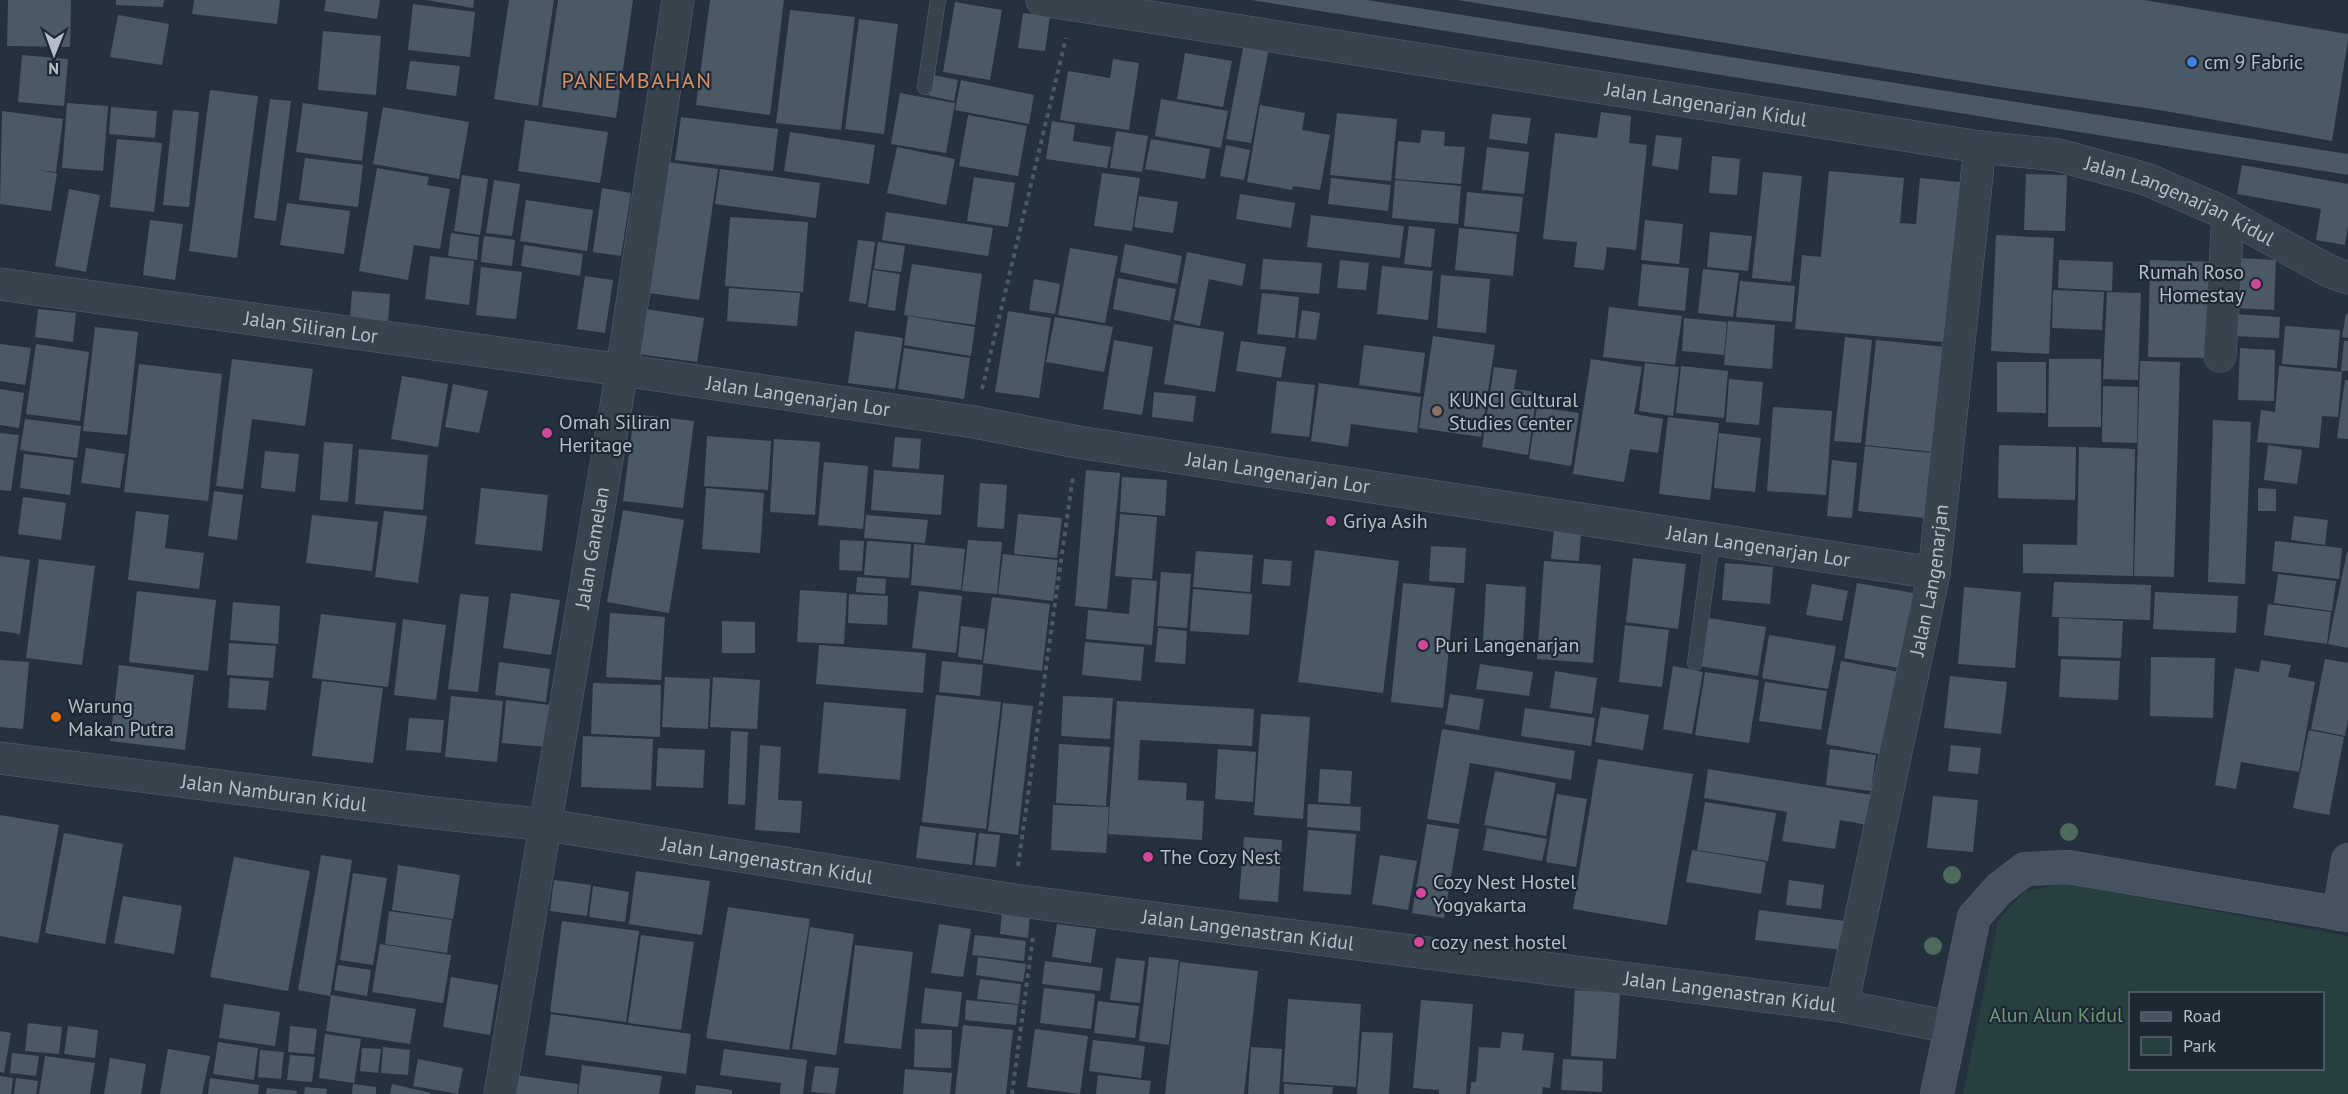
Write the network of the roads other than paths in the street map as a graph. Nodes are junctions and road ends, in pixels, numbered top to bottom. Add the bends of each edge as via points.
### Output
1 (678, 0) edge
2 (938, 0) edge
3 (1042, 0) edge
4 (925, 87) dead end
5 (1980, 147) junction
6 (2228, 215) junction
7 (2348, 278) edge
8 (0, 284) edge
9 (2220, 356) dead end
10 (622, 370) junction
11 (1712, 539) junction
12 (1934, 573) junction
13 (1695, 663) dead end
14 (0, 758) edge
15 (547, 825) junction
16 (2348, 860) edge
17 (2344, 915) edge
18 (1842, 1006) junction
19 (1950, 1028) junction
20 (500, 1094) edge
21 (1937, 1094) edge

1 - 10 street, Jalan Gamelan
2 - 4 lane
3 - 5 street, Jalan Langenarjan Kidul
5 - 6 street, Jalan Langenarjan Kidul via 2058,155 2146,179
5 - 12 street, Jalan Langenarjan
6 - 7 street, Jalan Langenarjan Kidul
6 - 9 street
8 - 10 street, Jalan Siliran Lor
10 - 11 street, Jalan Langenarjan Lor
10 - 15 street, Jalan Gamelan
11 - 12 street, Jalan Langenarjan Lor
11 - 13 lane
12 - 18 street, Jalan Langenarjan
14 - 15 street, Jalan Namburan Kidul
15 - 18 street, Jalan Langenastran Kidul via 1025,902
15 - 20 street, Jalan Gamelan
16 - 17 street
17 - 19 street via 2068,867 2025,869 1999,889 1974,917
18 - 19 street, Jalan Langenastran Kidul
19 - 21 street

